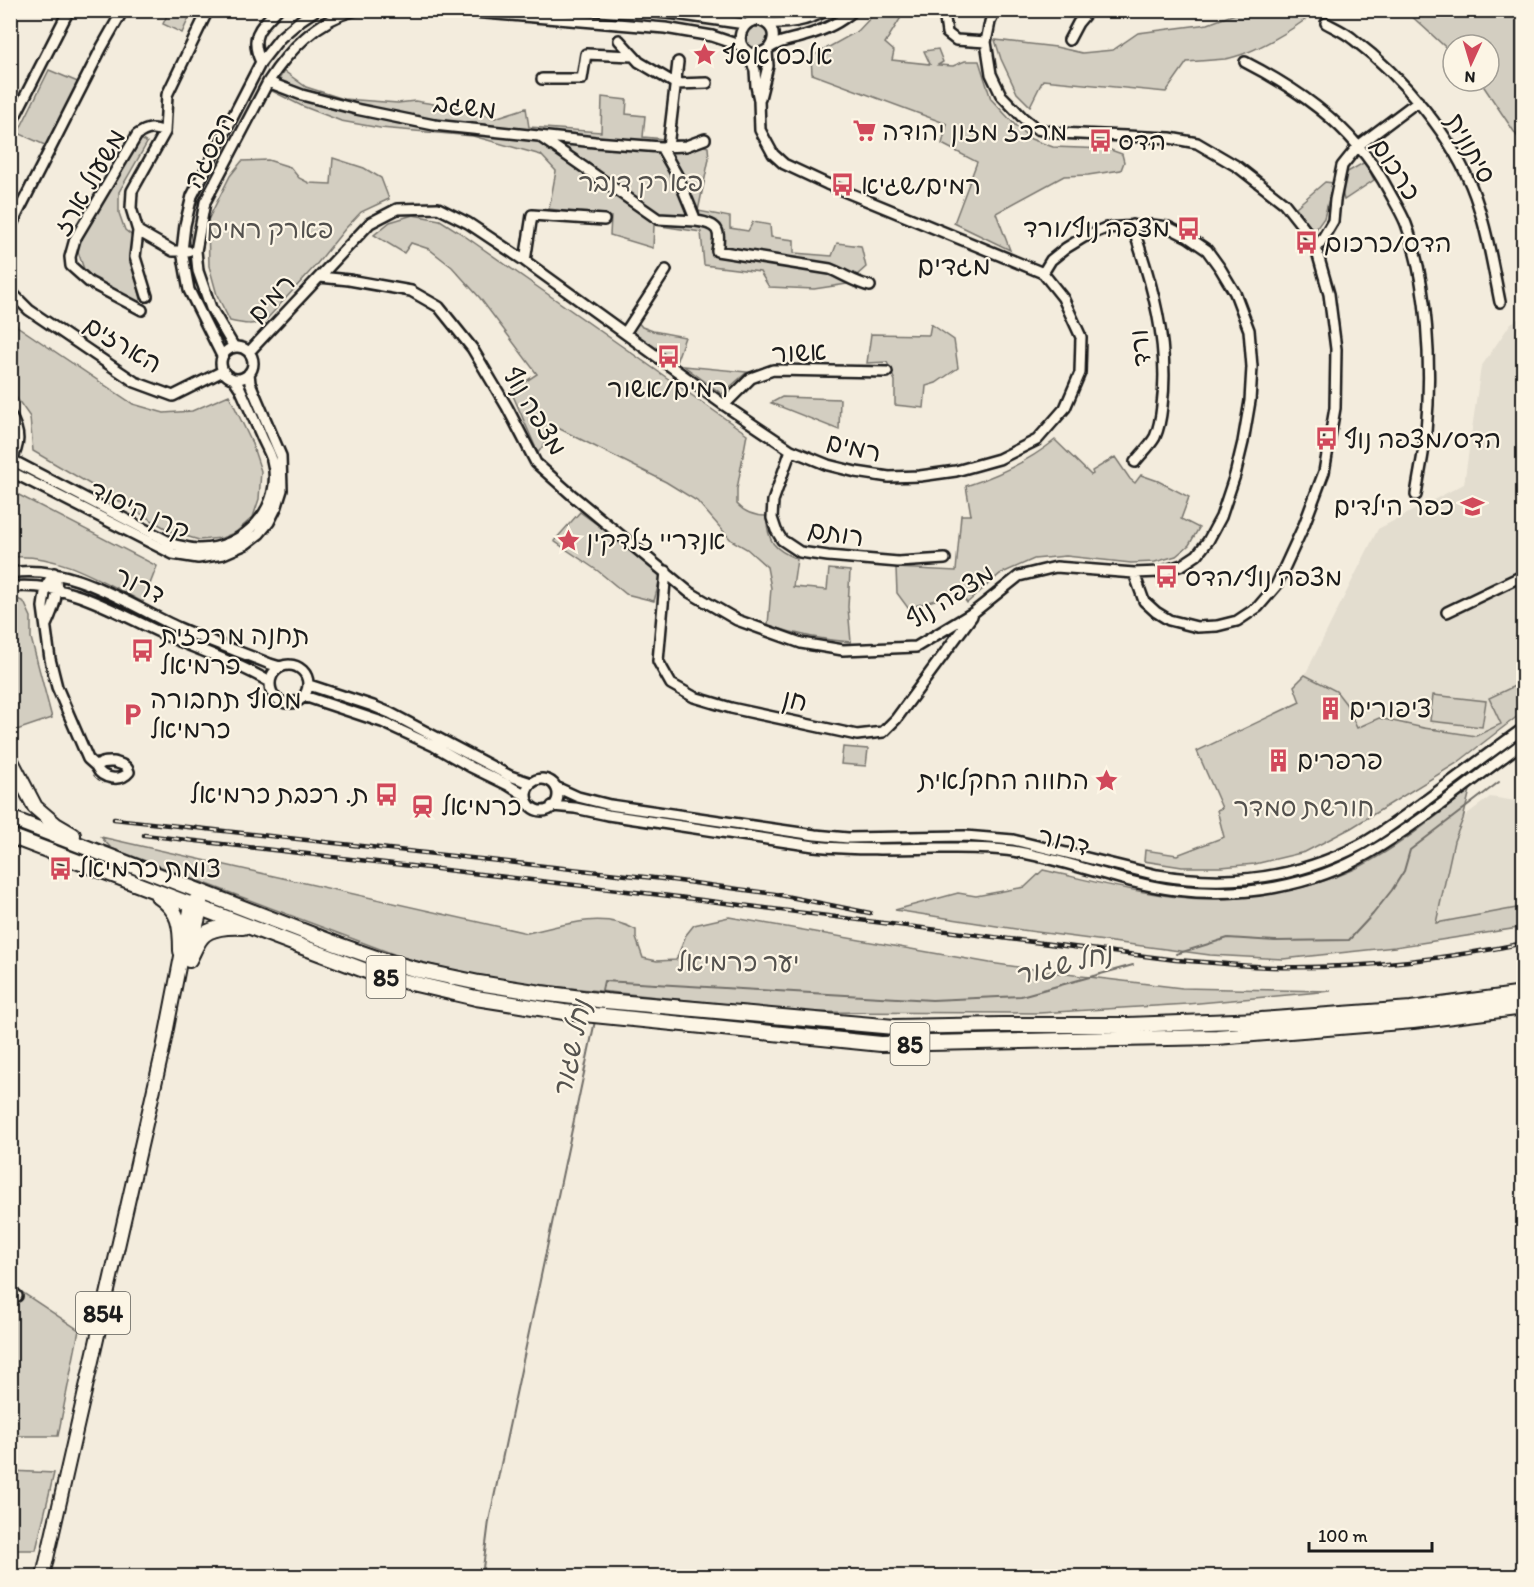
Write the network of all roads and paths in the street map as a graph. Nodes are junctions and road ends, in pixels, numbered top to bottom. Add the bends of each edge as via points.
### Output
1 (69, 10) edge
2 (123, 10) edge
3 (208, 10) edge
4 (277, 10) edge
5 (316, 10) edge
6 (356, 10) edge
7 (450, 10) edge
8 (640, 10) edge
9 (827, 10) edge
10 (854, 10) edge
11 (946, 10) edge
12 (995, 10) edge
13 (1089, 10) edge
14 (463, 11) edge
15 (754, 15) edge
16 (767, 23) junction
17 (1326, 23) dead end
18 (745, 24) junction
19 (1069, 39) dead end
20 (619, 40) dead end
21 (986, 42) junction
22 (744, 48) junction
23 (768, 49) junction
24 (633, 56) junction
25 (261, 62) junction
26 (678, 62) dead end
27 (1245, 62) dead end
28 (542, 79) dead end
29 (268, 82) junction
30 (707, 83) dead end
31 (676, 84) junction
32 (759, 100) junction
33 (1418, 101) junction
34 (10, 126) edge
35 (165, 132) junction
36 (538, 136) junction
37 (705, 139) dead end
38 (1358, 146) junction
39 (664, 147) junction
40 (604, 220) dead end
41 (696, 221) junction
42 (1132, 225) junction
43 (10, 228) edge
44 (138, 231) junction
45 (1317, 248) junction
46 (182, 251) junction
47 (196, 251) junction
48 (525, 261) junction
49 (666, 270) dead end
50 (1043, 273) junction
51 (320, 277) junction
52 (870, 286) dead end
53 (10, 291) edge
54 (147, 296) dead end
55 (1500, 302) dead end
56 (142, 310) dead end
57 (625, 333) junction
58 (234, 347) junction
59 (249, 352) junction
60 (222, 356) junction
61 (223, 371) junction
62 (887, 372) dead end
63 (249, 373) junction
64 (234, 379) junction
65 (724, 405) junction
66 (10, 415) edge
67 (791, 450) junction
68 (11, 461) edge
69 (1135, 462) dead end
70 (10, 471) edge
71 (1416, 495) dead end
72 (945, 559) dead end
73 (666, 571) junction
74 (10, 573) edge
75 (54, 573) junction
76 (1134, 573) junction
77 (1524, 575) edge
78 (26, 586) junction
79 (46, 586) junction
80 (10, 587) edge
81 (56, 589) junction
82 (79, 595) junction
83 (43, 607) junction
84 (54, 608) junction
85 (974, 612) junction
86 (1447, 612) dead end
87 (46, 626) junction
88 (221, 645) junction
89 (216, 655) junction
90 (280, 667) junction
91 (270, 682) junction
92 (309, 685) junction
93 (304, 696) junction
94 (1524, 728) edge
95 (1524, 742) edge
96 (10, 759) edge
97 (97, 767) dead end
98 (531, 783) junction
99 (556, 787) junction
100 (526, 796) junction
101 (552, 806) junction
102 (10, 818) edge
103 (10, 836) edge
104 (108, 856) junction
105 (141, 885) junction
106 (201, 892) junction
107 (196, 907) junction
108 (250, 928) junction
109 (185, 955) junction
110 (1524, 994) edge
111 (1524, 1007) edge
112 (43, 1576) edge

1 - 34 street
2 - 43 street
3 - 35 street via 167,95
4 - 25 street via 257,35 255,50
5 - 25 street, הפסגה via 280,38
6 - 29 street, הפסגה via 323,25 295,47
7 - 14 street
8 - 18 street
9 - 16 street via 802,21
10 - 23 street via 828,27
11 - 21 street via 947,33 956,40
12 - 21 street
13 - 19 street
14 - 22 street via 665,28 712,36
15 - 16 street
15 - 18 street
16 - 23 street via 774,38
17 - 33 street, סיתונית via 1352,37
18 - 22 street via 740,35
20 - 24 street
21 - 45 street via 991,74 1001,95 1037,129 1197,143 1238,167 1284,203
22 - 23 street via 756,54
22 - 32 street, רמים via 755,70
23 - 32 street, רמים
24 - 28 street via 586,54 582,79
24 - 31 street
25 - 46 street, הפסגה via 192,196
26 - 31 street
27 - 38 street, כרכום via 1309,102
29 - 36 street, משגב via 356,109 434,125
29 - 47 street, הפסגה via 205,202
30 - 31 street
31 - 39 street
32 - 50 street, רמים via 760,130 784,164
33 - 38 street
33 - 55 street, סיתונית via 1457,156 1474,195
35 - 44 street via 132,190 131,208
35 - 56 street, משעול ארז via 146,129 137,135 75,239 70,257 71,266 89,282
36 - 39 street, משגב
36 - 41 street via 658,219
37 - 39 street, משגב via 686,146
38 - 45 street via 1342,166 1333,221
38 - 71 street, כרכום via 1405,222 1417,264 1426,324 1428,381 1426,432
39 - 41 street
40 - 48 street via 532,215
41 - 52 street via 707,222 718,231 717,251 830,269
42 - 50 street, מצפה נוף via 1106,228 1084,237 1052,260
42 - 69 street, ורד via 1163,337 1165,388 1155,438
42 - 76 street, מצפה נוף via 1168,227 1207,250 1235,293 1246,321 1252,367 1241,453 1221,517 1208,541 1182,565 1160,572
44 - 46 street via 173,251
44 - 54 street via 135,257
45 - 76 street via 1329,294 1336,349 1335,408 1324,472 1276,586 1258,607 1236,621 1197,627 1169,620 1156,612 1144,601
46 - 47 street
46 - 60 street, הפסגה via 189,290
47 - 58 street, הפסגה via 198,272 211,308
48 - 51 street, רמים via 438,208 397,209 370,223
48 - 57 street, רמים
49 - 57 street
50 - 67 street, רמים via 1063,298 1081,337 1080,374 1065,408 1037,440 999,459 920,476 856,472
51 - 59 street, רמים
51 - 73 street, מצפה נוף via 411,291 439,307 472,348 536,463
53 - 61 street, הארזים via 34,313 135,381 154,389 173,396
57 - 65 street, רמים
58 - 59 street
58 - 60 street
59 - 63 street via 253,366
60 - 61 street
61 - 64 street
62 - 65 street, אשור via 773,370 751,378
63 - 64 street
63 - 70 street, קרן היסוד via 281,456 282,490 278,506 259,534 223,554 198,558 173,554
64 - 68 street, קרן היסוד via 272,460 274,490 262,518 243,537 221,546 198,549 175,545
65 - 67 street, רמים
66 - 68 street via 19,440
67 - 72 street, רותם via 773,501 772,518 782,540 800,552 828,556 898,562
73 - 85 street, מצפה נוף via 689,592 737,620 801,643 843,650 916,646
73 - 85 street, חן via 658,661 670,684 694,697 731,708 857,735 883,732 896,719
74 - 75 street, דרור
75 - 79 street
75 - 81 street
75 - 88 street, דרור via 90,584
76 - 85 street, מצפה נוף via 1056,567 1019,576
77 - 86 street
78 - 79 street, דרור
78 - 80 street, דרור
78 - 83 street
79 - 81 street, דרור
79 - 83 street
81 - 82 street, דרור
81 - 84 street
82 - 84 street
82 - 89 street, דרור
83 - 87 street
84 - 87 street
87 - 97 street via 57,687 87,759
88 - 89 street
88 - 90 street, דרור
89 - 91 street, דרור
90 - 91 street
90 - 92 street via 298,666 308,677
91 - 93 street via 271,690 281,701 296,702
92 - 93 street
92 - 98 street via 390,713 510,776
93 - 100 street via 382,722
94 - 99 street, דרור via 1411,812 1344,853 1299,870 1230,881 1157,875 1013,840 815,835 610,805
95 - 101 street, דרור via 1359,858 1288,885 1231,892 1155,886 1011,851 814,846
96 - 104 highway via 44,817
98 - 99 street via 543,779
98 - 100 street
99 - 101 street via 557,797
100 - 101 street via 538,810
102 - 104 highway, 85
103 - 105 highway, 85
104 - 106 highway, 85
105 - 107 highway, 85
105 - 109 highway via 174,911
106 - 107 main road, 854
106 - 110 highway, 85 via 382,960 479,983 599,1000 894,1027 1261,1020 1411,1009
107 - 108 highway, 85
107 - 109 main road, 854
108 - 109 highway via 212,930
108 - 111 highway, 85 via 366,971 504,1003 881,1044 1217,1037 1413,1021
109 - 112 main road, 854

